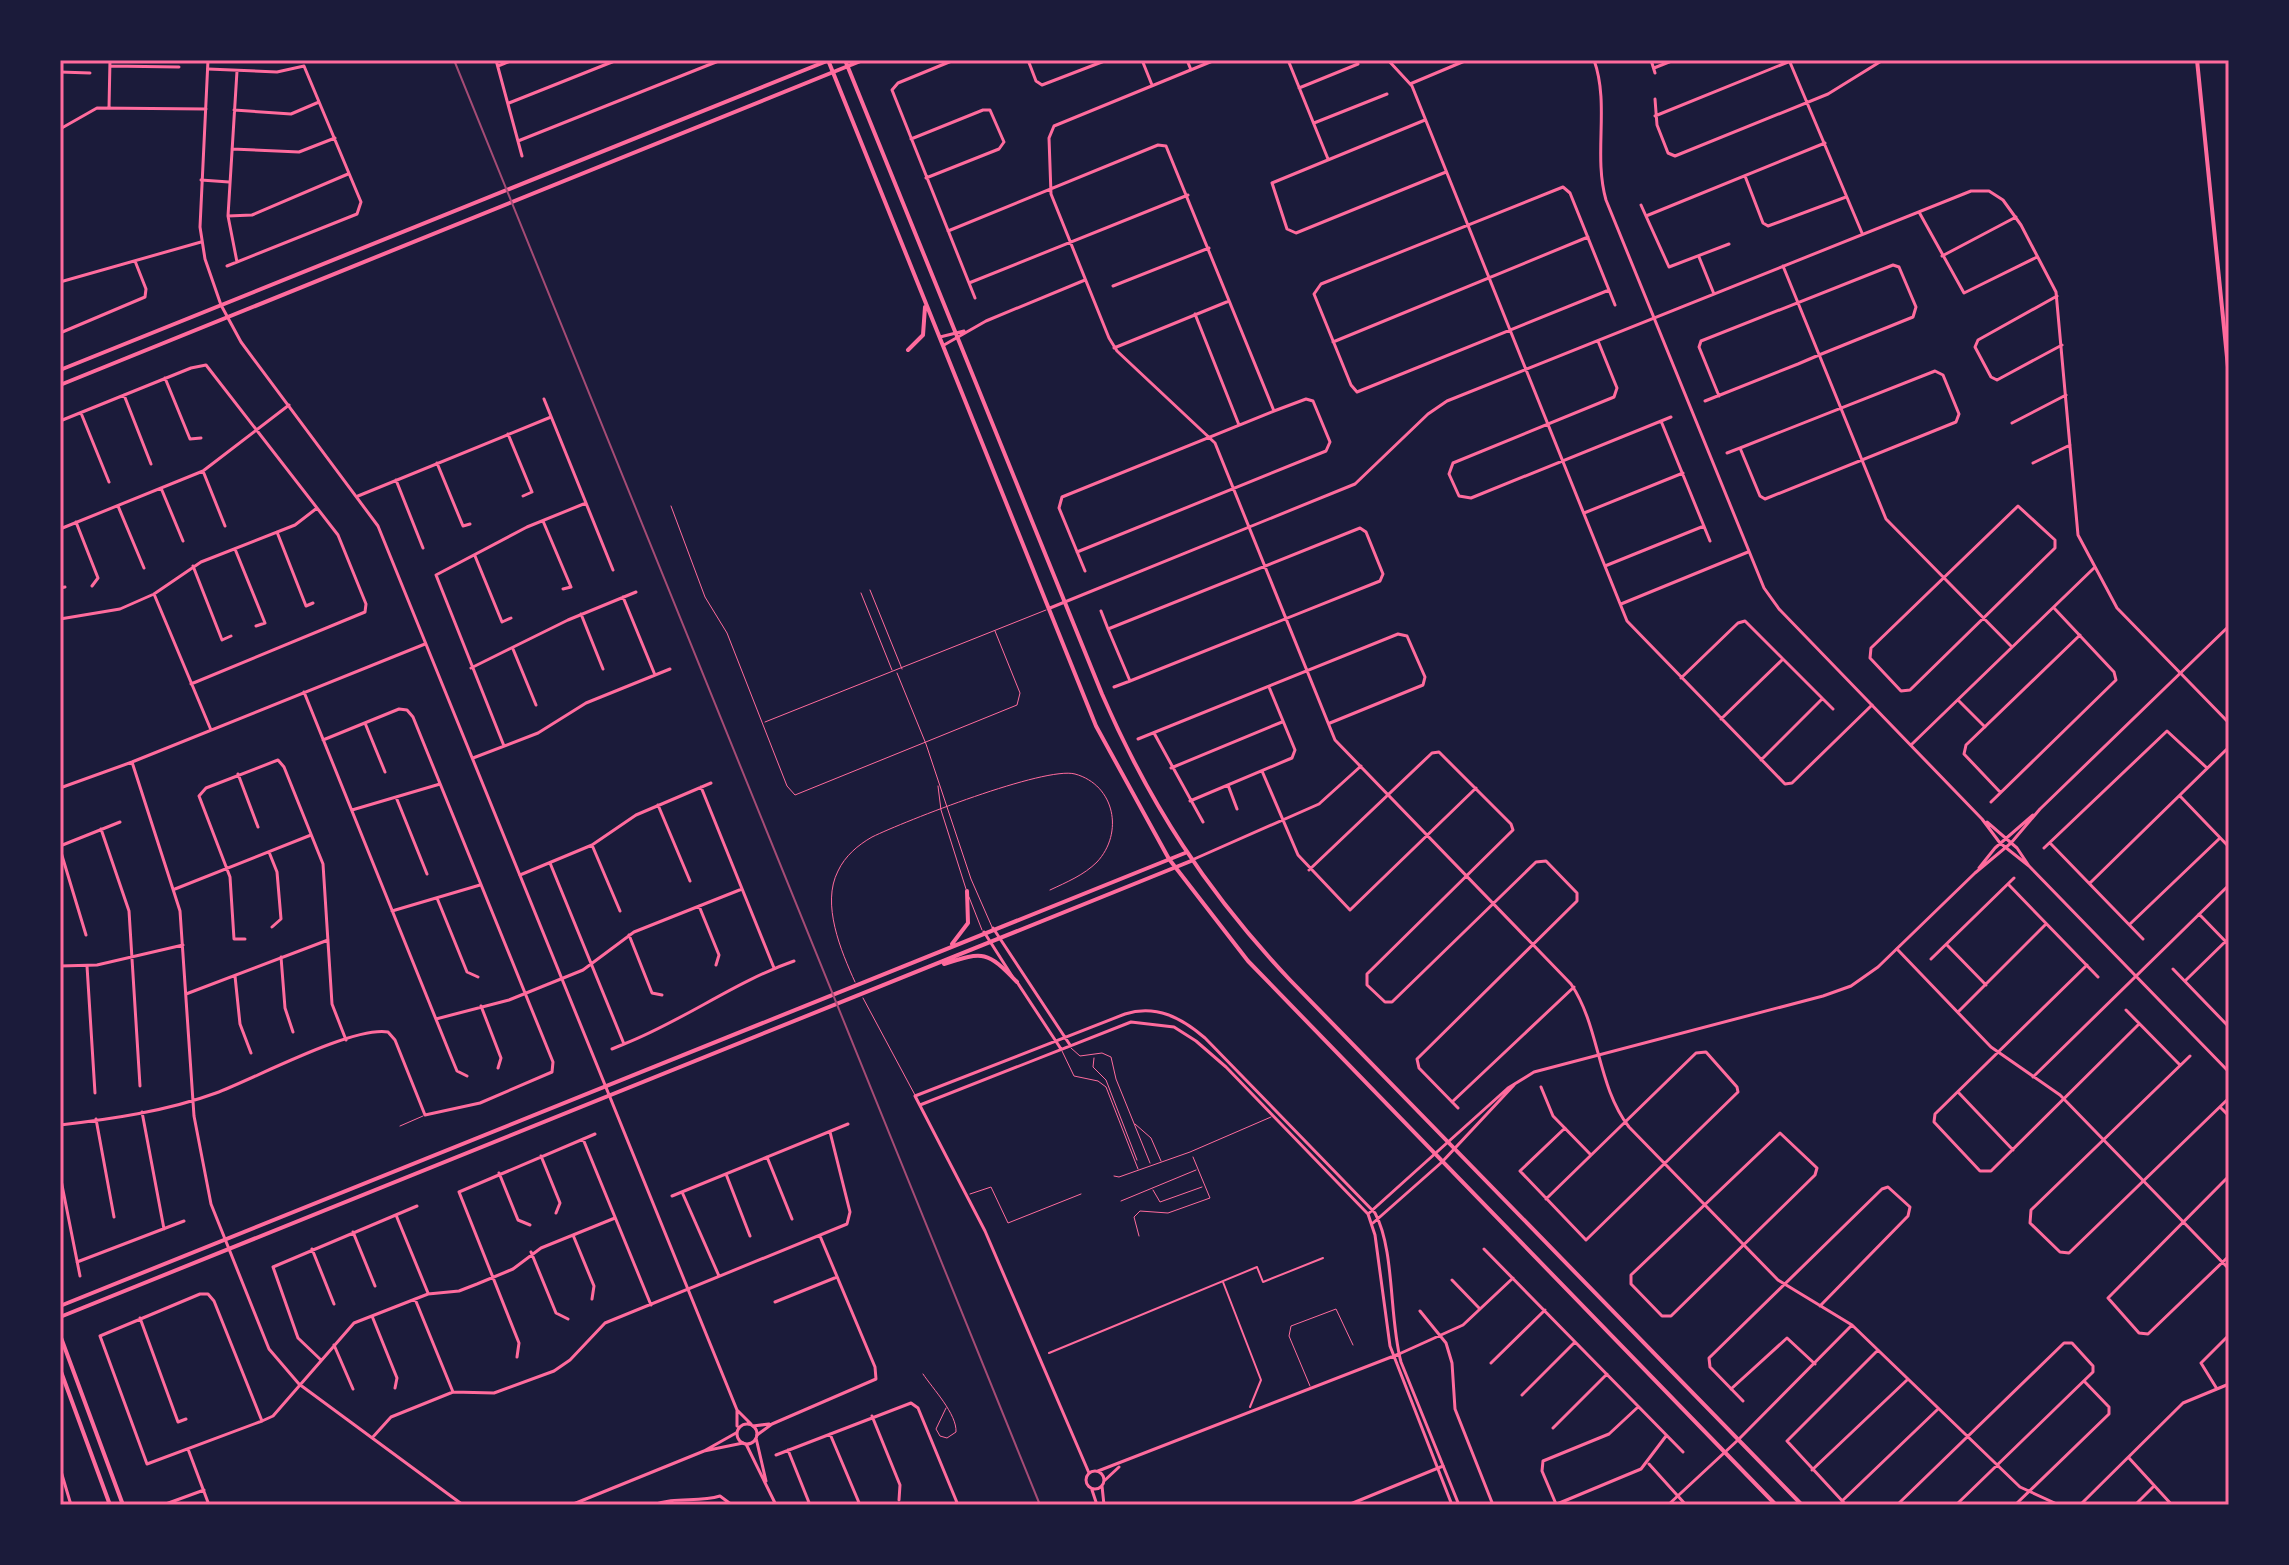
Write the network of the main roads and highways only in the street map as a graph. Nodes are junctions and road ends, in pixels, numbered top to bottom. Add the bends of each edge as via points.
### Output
1 (828, 60) edge
2 (863, 60) edge
3 (2197, 60) edge
4 (846, 63) edge
5 (832, 72) junction
6 (925, 302) junction
7 (908, 350) dead end
8 (60, 370) edge
9 (2229, 377) edge
10 (60, 385) edge
11 (1185, 853) junction
12 (1169, 859) junction
13 (1191, 861) junction
14 (1175, 867) junction
15 (967, 891) road end
16 (951, 945) junction
17 (933, 967) junction
18 (1017, 982) road end
19 (60, 1306) edge
20 (60, 1317) edge
21 (60, 1335) edge
22 (60, 1369) edge
23 (110, 1505) edge
24 (123, 1505) edge
25 (1776, 1505) edge
26 (1802, 1505) edge

1 - 5 main road
1 - 8 main road
2 - 4 main road
3 - 9 main road
4 - 5 main road
4 - 11 main road via 1121,740
5 - 6 main road
5 - 10 main road
6 - 7 main road via 923,335
6 - 12 main road via 1107,749
11 - 12 main road
11 - 13 main road
12 - 14 main road
12 - 16 main road
13 - 14 main road
13 - 26 main road via 1262,951
14 - 17 main road
14 - 25 main road via 1248,961
15 - 16 main road via 968,923
16 - 19 main road
17 - 18 main road via 980,954 994,959
17 - 20 main road
21 - 24 main road
22 - 23 main road

